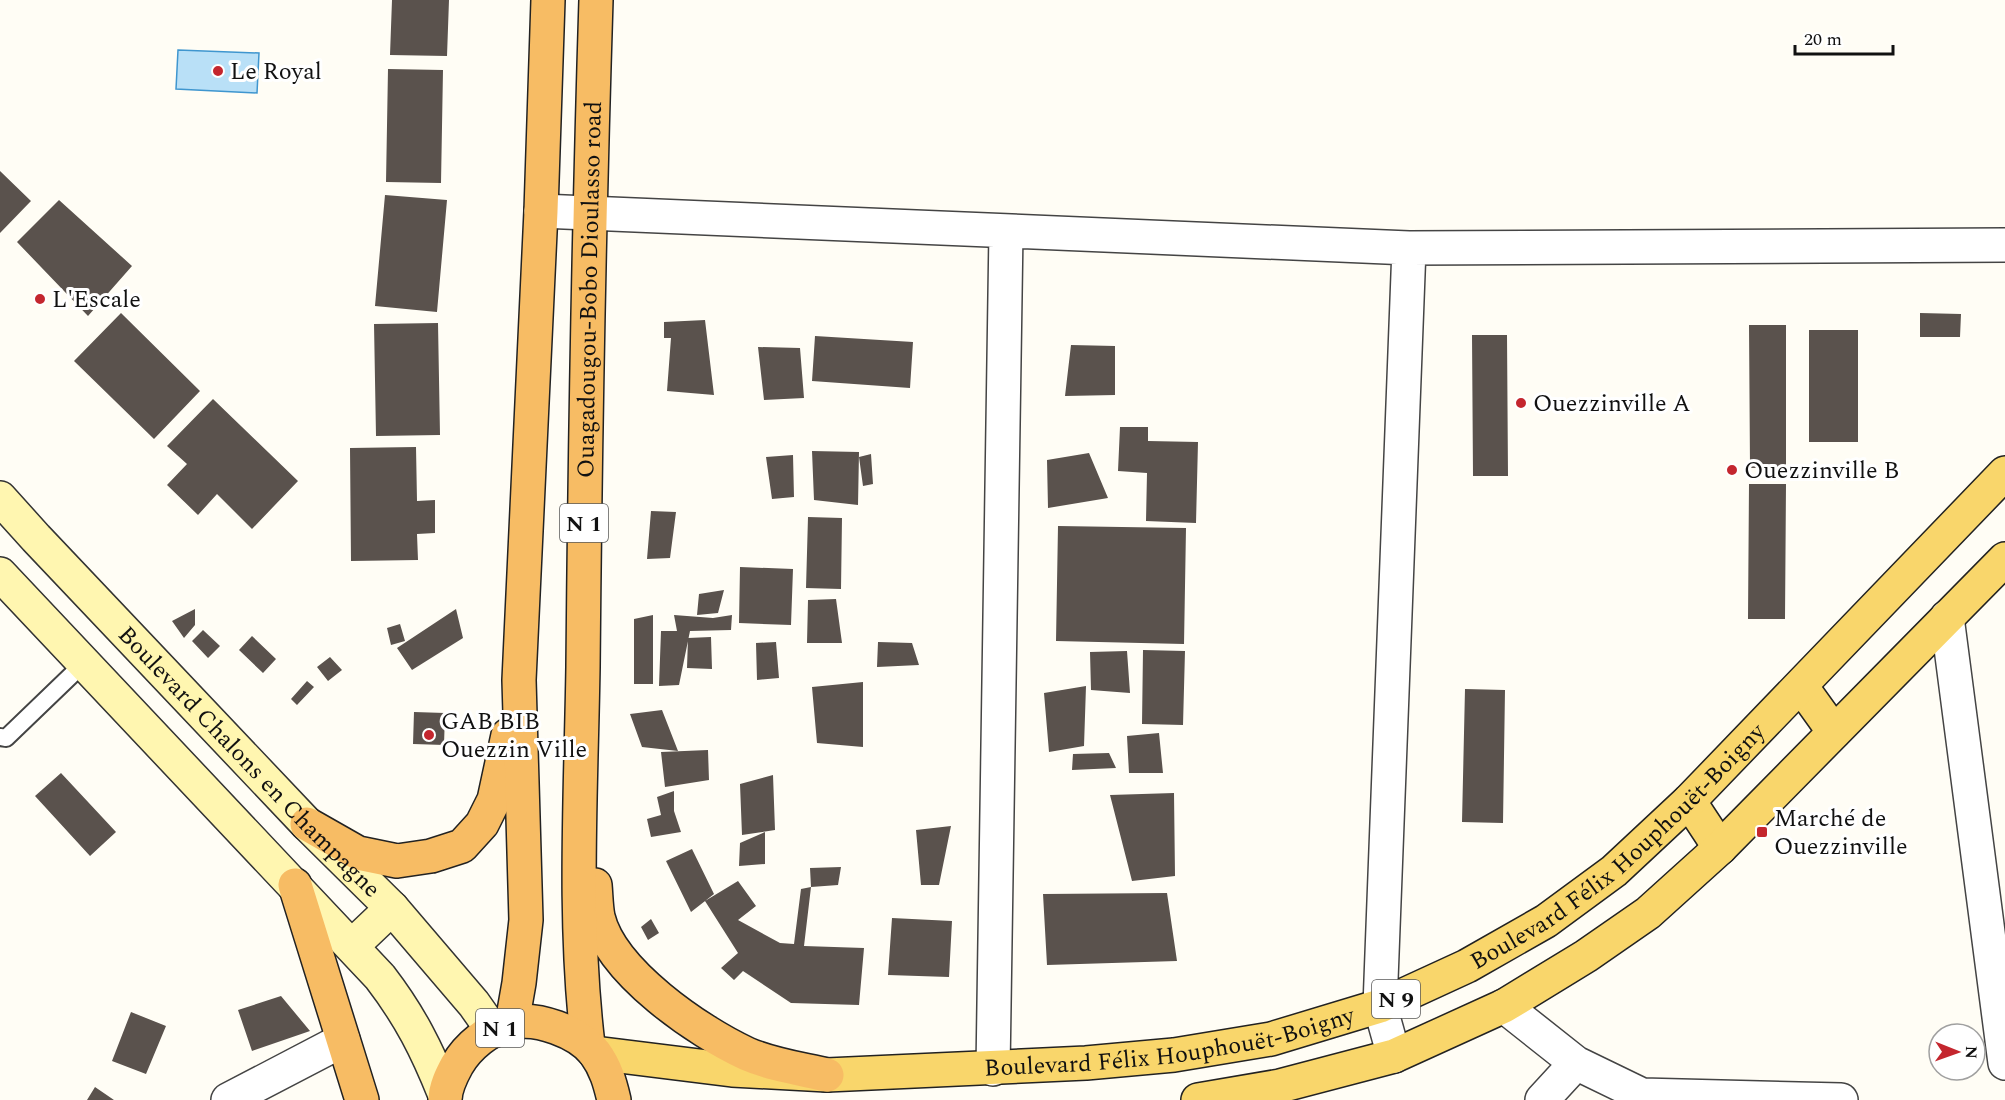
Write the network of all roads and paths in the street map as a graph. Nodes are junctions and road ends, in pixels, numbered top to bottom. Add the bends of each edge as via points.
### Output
1 (548, 0) edge
2 (596, 0) edge
3 (541, 211) junction
4 (589, 213) junction
5 (1006, 231) junction
6 (2005, 245) edge
7 (1409, 248) junction
8 (2005, 473) edge
9 (0, 498) edge
10 (2005, 559) edge
11 (0, 574) edge
12 (1947, 617) junction
13 (84, 663) junction
14 (519, 680) junction
15 (1801, 686) junction
16 (1834, 732) junction
17 (0, 737) edge
18 (582, 737) junction
19 (1689, 801) junction
20 (307, 824) junction
21 (1720, 848) junction
22 (296, 885) junction
23 (392, 908) junction
24 (352, 946) junction
25 (1380, 1006) junction
26 (1503, 1006) junction
27 (502, 1027) junction
28 (343, 1040) junction
29 (591, 1049) junction
30 (1394, 1056) junction
31 (1576, 1063) junction
32 (2005, 1063) edge
33 (993, 1068) junction
34 (827, 1075) junction
35 (445, 1098) edge
36 (1643, 1098) edge
37 (228, 1100) edge
38 (362, 1100) edge
39 (614, 1100) edge
40 (1198, 1100) edge
41 (1542, 1100) edge
42 (1841, 1100) edge

1 - 3 highway, Ouagadougou-Bobo Dioulasso road / N 1
2 - 4 highway, Ouagadougou-Bobo Dioulasso road / N 1
3 - 4 street
3 - 14 highway, Ouagadougou-Bobo Dioulasso road / N 1
4 - 5 street
4 - 18 highway, Ouagadougou-Bobo Dioulasso road / N 1
5 - 7 street
5 - 33 street
6 - 7 street
7 - 25 street
8 - 15 main road, Boulevard Félix Houphouët-Boigny / N 9
9 - 20 main road, Boulevard Chalons en Champagne
10 - 12 main road
11 - 13 main road
12 - 16 main road
12 - 32 street
13 - 17 lane via 6,738
13 - 22 main road
14 - 20 highway via 494,800 482,824 462,846 397,861 358,853
14 - 27 highway, Ouagadougou-Bobo Dioulasso road / N 1 via 525,921 519,982
15 - 16 main road
15 - 19 main road, Boulevard Félix Houphouët-Boigny / N 9
16 - 21 main road
18 - 29 highway, Ouagadougou-Bobo Dioulasso road / N 1 via 579,918 583,1006
18 - 34 highway via 598,918 610,944 663,1001 718,1040 777,1064
19 - 21 main road
19 - 25 main road, Boulevard Félix Houphouët-Boigny / N 9 via 1614,871 1546,921 1467,966
20 - 23 main road, Boulevard Chalons en Champagne
21 - 26 main road via 1648,913
22 - 24 main road
22 - 28 highway
23 - 24 main road
23 - 27 main road, Boulevard Chalons en Champagne via 474,1004
24 - 35 main road via 414,1025
25 - 30 street
25 - 33 main road, Boulevard Félix Houphouët-Boigny / N 9 via 1271,1039 1174,1055
26 - 30 main road
26 - 31 street
27 - 29 highway, N 1 via 547,1024 569,1032
27 - 35 highway, N 1 via 475,1042 461,1058
28 - 37 street
28 - 38 highway
29 - 34 main road, Boulevard Félix Houphouët-Boigny / N 9 via 732,1070
29 - 39 highway, N 1 via 609,1077
30 - 40 main road via 1280,1086
31 - 36 street
31 - 41 street
33 - 34 main road, Boulevard Félix Houphouët-Boigny / N 9
36 - 42 street

